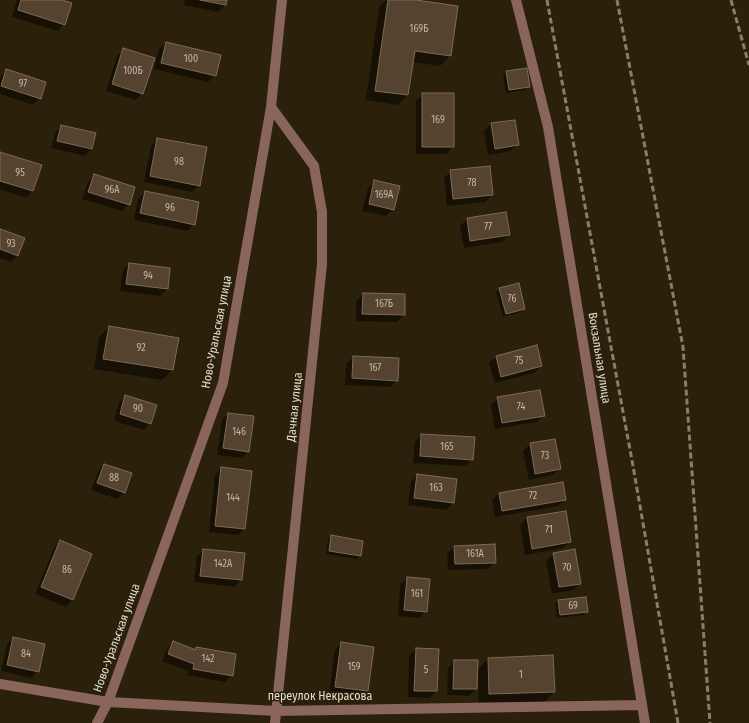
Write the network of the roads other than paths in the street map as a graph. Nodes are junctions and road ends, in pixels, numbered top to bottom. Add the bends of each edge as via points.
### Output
1 (282, 0) edge
2 (516, 0) edge
3 (272, 107) junction
4 (0, 684) edge
5 (108, 702) junction
6 (642, 705) junction
7 (276, 711) junction
8 (97, 723) edge
9 (275, 723) edge
10 (646, 723) edge

1 - 3 street, Ново-Уральская улица
2 - 6 street, Вокзальная улица via 548,127
3 - 5 street, Ново-Уральская улица via 223,383
3 - 7 street, Дачная улица via 314,166 322,212 322,264
4 - 5 street, переулок Некрасова
5 - 7 street, переулок Некрасова
5 - 8 street, Ново-Уральская улица
6 - 7 street, переулок Некрасова
6 - 10 street, Вокзальная улица
7 - 9 street, Дачная улица

